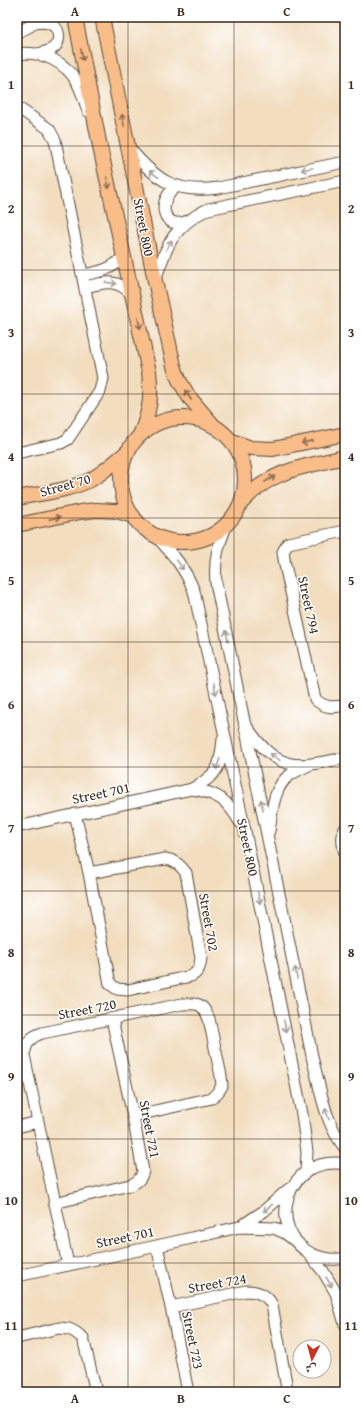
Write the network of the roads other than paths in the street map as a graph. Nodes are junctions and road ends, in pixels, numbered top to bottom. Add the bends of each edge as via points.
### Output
1 (75, 17) edge
2 (102, 17) edge
3 (38, 20) edge
4 (17, 32) edge
5 (17, 54) edge
6 (36, 54) junction
7 (17, 107) edge
8 (100, 148) junction
9 (128, 148) junction
10 (345, 162) edge
11 (345, 181) edge
12 (178, 186) junction
13 (188, 221) junction
14 (124, 256) junction
15 (83, 275) junction
16 (155, 281) junction
17 (85, 287) junction
18 (132, 295) junction
19 (213, 425) junction
20 (345, 434) edge
21 (140, 435) junction
22 (232, 441) junction
23 (127, 451) junction
24 (17, 452) edge
25 (345, 458) edge
26 (17, 498) edge
27 (240, 504) junction
28 (132, 516) junction
29 (227, 524) junction
30 (17, 525) edge
31 (345, 531) edge
32 (155, 535) junction
33 (345, 705) edge
34 (244, 721) junction
35 (224, 728) junction
36 (345, 758) edge
37 (312, 764) junction
38 (192, 789) junction
39 (75, 814) junction
40 (17, 827) edge
41 (345, 829) edge
42 (245, 831) junction
43 (268, 837) junction
44 (345, 854) edge
45 (89, 873) junction
46 (112, 1019) junction
47 (133, 1116) junction
48 (38, 1122) junction
49 (17, 1127) edge
50 (345, 1148) edge
51 (345, 1164) edge
52 (306, 1172) junction
53 (293, 1185) junction
54 (54, 1203) junction
55 (239, 1227) junction
56 (156, 1246) junction
57 (302, 1247) junction
58 (345, 1258) edge
59 (68, 1265) junction
60 (17, 1276) edge
61 (171, 1307) junction
62 (345, 1324) edge
63 (17, 1338) edge
64 (96, 1392) edge
65 (188, 1392) edge
66 (286, 1392) edge

1 -> 8 main road, Street 800
9 -> 2 main road, Street 800
3 - 4 street
3 - 6 street via 55,27 58,35 57,44 52,49
5 - 6 street
6 - 8 street via 49,57 69,71 78,84
7 - 15 street via 45,125 54,136
8 -> 14 main road, Street 800
12 -> 9 street via 150,172
9 - 16 main road, Street 800
10 -> 12 street via 213,188
11 - 13 street via 208,209
12 - 13 street via 166,196 163,205 165,214 175,222
16 -> 13 street via 168,244
14 - 15 street via 109,269
14 - 18 main road, Street 800
15 - 17 street
19 -> 16 main road, Street 800 via 189,397 179,380
17 -> 18 street via 102,282 114,283 124,287
17 - 24 street via 103,374 102,387 68,439 60,444
18 -> 21 main road, Street 800 via 151,390 146,421
19 - 21 main road via 201,420 175,418 162,421
19 - 22 main road
20 -> 22 main road via 273,449 251,448
21 - 23 main road
22 - 27 main road via 244,465 244,491
23 - 26 main road, Street 70 via 91,479 66,488
23 - 28 main road via 121,470 121,489
27 -> 25 main road via 252,491 282,473
27 - 29 main road
30 -> 28 main road, Street 70 via 96,510 117,511
28 - 32 main road
29 - 32 main road via 206,538 193,541 173,541
34 -> 29 street, Street 800 via 216,583 217,550
31 - 33 street, Street 794 via 288,543 283,552 315,699 329,707
32 -> 35 street, Street 800 via 177,560 194,591
37 -> 34 street via 298,765 280,761 261,745
43 -> 34 street, Street 800
35 -> 38 street, Street 701 via 218,768 210,778
35 - 42 street, Street 800
36 - 37 street
37 - 43 street via 290,775 281,784
38 - 39 street, Street 701
38 - 42 street, Street 701 via 222,798 233,810
39 - 40 street, Street 701
39 - 45 street, Street 702
41 - 44 street
42 -> 52 street, Street 800 via 302,1114 307,1152
50 -> 43 street, Street 800 via 333,1130 315,1069
45 - 45 street, Street 702 via 110,984 117,989 128,990 195,974 200,968 201,958 186,873 180,866 172,859 165,859
46 - 47 street, Street 721
46 - 47 street, Street 720 via 182,1004 202,1006 209,1019 221,1076 222,1086 218,1092 212,1098
46 - 48 street, Street 720 via 42,1033 29,1040 24,1056
47 - 54 street, Street 721 via 143,1171 141,1178 130,1185
48 - 49 street
48 - 54 street, Street 720
51 - 52 street, Street 701 via 320,1164
52 - 53 street, Street 701
53 -> 55 street, Street 701 via 264,1211
53 - 57 street via 287,1199 286,1215 290,1230
54 - 59 street, Street 720
55 - 56 street, Street 701
55 - 57 street, Street 701 via 274,1228 285,1233
56 - 59 street, Street 701
56 - 61 street, Street 723
57 - 58 street via 321,1258
57 -> 62 street via 323,1271 336,1293
59 - 60 street, Street 701
61 - 65 street, Street 723
61 - 66 street, Street 724 via 246,1291 254,1291 269,1300 272,1304
63 - 64 street via 59,1328 75,1332 83,1338

